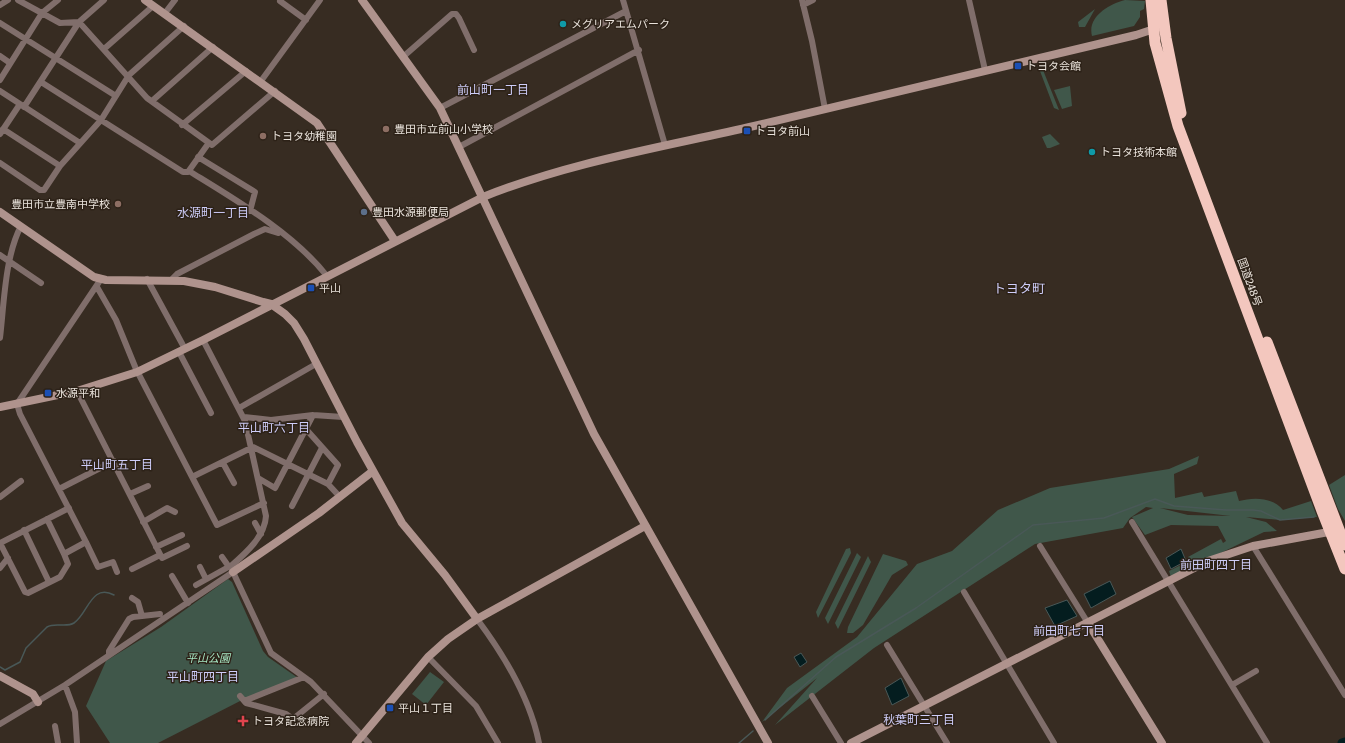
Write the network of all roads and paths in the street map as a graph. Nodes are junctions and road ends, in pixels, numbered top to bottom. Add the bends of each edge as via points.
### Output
1 (8, 0) edge
2 (18, 0) edge
3 (58, 0) edge
4 (104, 0) edge
5 (145, 0) edge
6 (175, 0) edge
7 (320, 0) edge
8 (362, 0) edge
9 (623, 0) edge
10 (813, 0) edge
11 (969, 0) edge
12 (1151, 0) edge
13 (1161, 0) edge
14 (280, 1) edge
15 (802, 2) edge
16 (0, 5) edge
17 (153, 6) junction
18 (626, 11) junction
19 (42, 13) junction
20 (165, 13) junction
21 (306, 20) junction
22 (79, 22) junction
23 (0, 23) edge
24 (184, 26) junction
25 (1158, 28) junction
26 (26, 38) junction
27 (213, 47) junction
28 (104, 49) junction
29 (474, 50) dead end
30 (639, 50) junction
31 (0, 56) edge
32 (404, 56) junction
33 (57, 58) junction
34 (10, 63) junction
35 (985, 70) junction
36 (246, 71) junction
37 (129, 75) junction
38 (0, 80) edge
39 (261, 81) junction
40 (41, 82) junction
41 (0, 91) edge
42 (275, 91) junction
43 (116, 96) junction
44 (152, 102) junction
45 (22, 105) junction
46 (440, 108) junction
47 (825, 109) junction
48 (101, 120) junction
49 (182, 125) junction
50 (2, 131) edge
51 (80, 143) junction
52 (208, 144) junction
53 (665, 145) junction
54 (459, 147) junction
55 (198, 157) junction
56 (0, 163) edge
57 (60, 166) junction
58 (189, 171) junction
59 (483, 197) junction
60 (250, 211) junction
61 (0, 212) edge
62 (21, 226) junction
63 (284, 234) junction
64 (395, 241) junction
65 (0, 255) edge
66 (9, 261) junction
67 (327, 276) junction
68 (147, 279) junction
69 (172, 280) junction
70 (41, 283) dead end
71 (99, 283) junction
72 (271, 304) junction
73 (1, 317) edge
74 (0, 338) edge
75 (203, 340) junction
76 (182, 351) junction
77 (316, 364) junction
78 (137, 372) junction
79 (77, 391) junction
80 (17, 404) junction
81 (0, 407) edge
82 (239, 408) junction
83 (211, 413) dead end
84 (313, 415) junction
85 (244, 417) junction
86 (344, 417) junction
87 (305, 428) junction
88 (251, 448) junction
89 (322, 448) junction
90 (114, 461) junction
91 (223, 463) junction
92 (288, 463) junction
93 (373, 471) junction
94 (309, 474) junction
95 (192, 477) junction
96 (258, 478) junction
97 (21, 481) dead end
98 (234, 484) dead end
99 (328, 484) junction
100 (148, 486) dead end
101 (59, 489) junction
102 (130, 494) junction
103 (0, 497) edge
104 (340, 498) junction
105 (264, 503) junction
106 (292, 506) dead end
107 (69, 508) junction
108 (175, 512) dead end
109 (47, 519) junction
110 (143, 522) junction
111 (1132, 522) dead end
112 (255, 523) dead end
113 (645, 526) junction
114 (24, 530) junction
115 (1335, 531) junction
116 (182, 534) dead end
117 (261, 534) junction
118 (86, 542) junction
119 (0, 543) edge
120 (1345, 545) edge
121 (187, 546) dead end
122 (1040, 546) dead end
123 (1253, 546) junction
124 (156, 547) junction
125 (64, 554) junction
126 (160, 555) junction
127 (222, 557) dead end
128 (8, 558) junction
129 (200, 567) dead end
130 (0, 568) edge
131 (231, 568) junction
132 (132, 569) dead end
133 (1345, 569) edge
134 (117, 572) dead end
135 (217, 573) junction
136 (172, 576) dead end
137 (206, 579) junction
138 (221, 580) junction
139 (1169, 581) junction
140 (49, 582) junction
141 (196, 585) dead end
142 (964, 592) dead end
143 (132, 598) dead end
144 (188, 603) junction
145 (160, 614) dead end
146 (142, 616) junction
147 (477, 619) junction
148 (1088, 623) junction
149 (887, 644) dead end
150 (109, 655) junction
151 (428, 656) junction
152 (1006, 664) junction
153 (1256, 671) dead end
154 (0, 676) edge
155 (304, 677) junction
156 (65, 685) junction
157 (1232, 685) junction
158 (324, 694) junction
159 (1345, 695) edge
160 (812, 696) dead end
161 (38, 702) junction
162 (924, 706) junction
163 (0, 724) edge
164 (55, 726) dead end
165 (362, 734) junction
166 (58, 743) edge
167 (77, 743) edge
168 (356, 743) edge
169 (370, 743) edge
170 (498, 743) edge
171 (539, 743) edge
172 (768, 743) edge
173 (841, 743) edge
174 (851, 743) edge
175 (947, 743) edge
176 (1054, 743) edge
177 (1162, 743) edge
178 (1267, 743) edge

1 - 16 street
2 - 19 street
3 - 19 street
4 - 22 street
5 - 17 street
6 - 20 street
7 - 21 street
8 - 32 street
9 - 18 street
10 - 15 street
11 - 35 street
12 - 25 highway, 国道248号
13 - 25 highway, 国道248号
14 - 21 street
15 - 47 street
17 - 20 street
17 - 28 street
18 - 30 street
18 - 46 street
19 - 22 street via 60,23
19 - 26 street
20 - 24 street
21 - 39 street
22 - 28 street
22 - 33 street
23 - 26 street
24 - 27 street
24 - 37 street
25 - 35 street
25 - 115 highway, 国道248号 via 1186,128
26 - 33 street
26 - 34 street
27 - 36 street
27 - 44 street
28 - 37 street
29 - 32 street via 459,18 452,14
30 - 53 street
30 - 54 street
31 - 34 street
32 - 46 street
33 - 40 street
33 - 43 street
34 - 38 street
35 - 47 street
36 - 39 street
36 - 49 street
37 - 43 street
37 - 44 street
39 - 42 street
40 - 45 street
40 - 48 street
41 - 45 street
42 - 52 street via 212,145
42 - 64 street via 317,123
43 - 48 street
44 - 49 street
45 - 50 street
45 - 51 street
46 - 54 street
47 - 53 street
48 - 51 street
48 - 58 street via 183,172
49 - 52 street
50 - 57 street
51 - 57 street
52 - 55 street
53 - 59 street via 544,175
54 - 59 street
55 - 58 street
55 - 60 street via 255,192
56 - 57 street via 40,190 44,190
58 - 60 street
59 - 64 street
59 - 113 street via 594,434
60 - 63 street
61 - 62 street
62 - 66 street via 13,241
62 - 71 street
63 - 67 street
63 - 69 street via 265,229 177,274
64 - 67 street
65 - 66 street
66 - 70 street
66 - 73 street
67 - 72 street
68 - 69 street
68 - 71 street
68 - 76 street
69 - 72 street via 215,287
71 - 78 street
71 - 80 street
72 - 75 street
72 - 77 street via 294,323
73 - 74 street
75 - 76 street
75 - 82 street
76 - 78 street
76 - 83 street
77 - 82 street
77 - 86 street
78 - 79 street
78 - 95 street
79 - 80 street
79 - 90 street
80 - 81 street
80 - 101 street
82 - 85 street
84 - 85 street via 271,420
84 - 86 street
84 - 87 street
85 - 88 street
86 - 93 street
87 - 89 street
87 - 92 street
88 - 91 street
88 - 92 street
88 - 96 street
89 - 94 street
89 - 99 street via 338,465
90 - 101 street
90 - 102 street
91 - 95 street
91 - 98 street
92 - 94 street
92 - 96 street via 275,488
93 - 104 street
93 - 147 street via 407,531 445,575
94 - 99 street
94 - 106 street
95 - 105 street via 217,525
96 - 105 street
97 - 103 street
99 - 104 street
100 - 102 street
101 - 107 street
102 - 110 street
104 - 131 street
105 - 117 street via 266,523
107 - 109 street
107 - 118 street
108 - 110 street via 167,508
109 - 114 street
109 - 125 street
110 - 124 street
111 - 139 street
112 - 117 street
113 - 147 street
113 - 172 street
114 - 119 street
114 - 140 street
115 - 120 highway, 国道248号
115 - 123 street
115 - 133 highway, 国道248号
116 - 124 street
117 - 131 street
118 - 125 street
118 - 134 street via 98,567 113,562
119 - 128 street
121 - 126 street via 162,558
122 - 148 street
123 - 139 street via 1208,561
123 - 159 street
124 - 126 street
125 - 140 street via 68,564 60,577
126 - 132 street
127 - 131 street
128 - 130 street
128 - 140 street via 25,592 28,593
129 - 137 street
131 - 135 street
131 - 138 street
131 - 155 street via 268,649
135 - 137 street
135 - 138 street
136 - 144 street
137 - 141 street
138 - 144 street
139 - 148 street
139 - 157 street
142 - 152 street
143 - 146 street via 138,602
144 - 150 street
145 - 146 street
146 - 150 street via 129,620
147 - 151 street
147 - 171 street via 491,638 516,683
148 - 152 street
148 - 177 street
149 - 162 street
150 - 156 street
151 - 165 street
151 - 170 street via 476,706
152 - 162 street
152 - 176 street
153 - 157 street
154 - 161 street via 33,694
155 - 158 street
155 - 158 street via 242,698 246,703 286,714 293,719
156 - 161 street
156 - 167 street via 75,712
157 - 178 street
158 - 165 street
160 - 173 street
161 - 163 street
162 - 174 street
162 - 175 street
164 - 166 street
165 - 168 street
165 - 169 street

